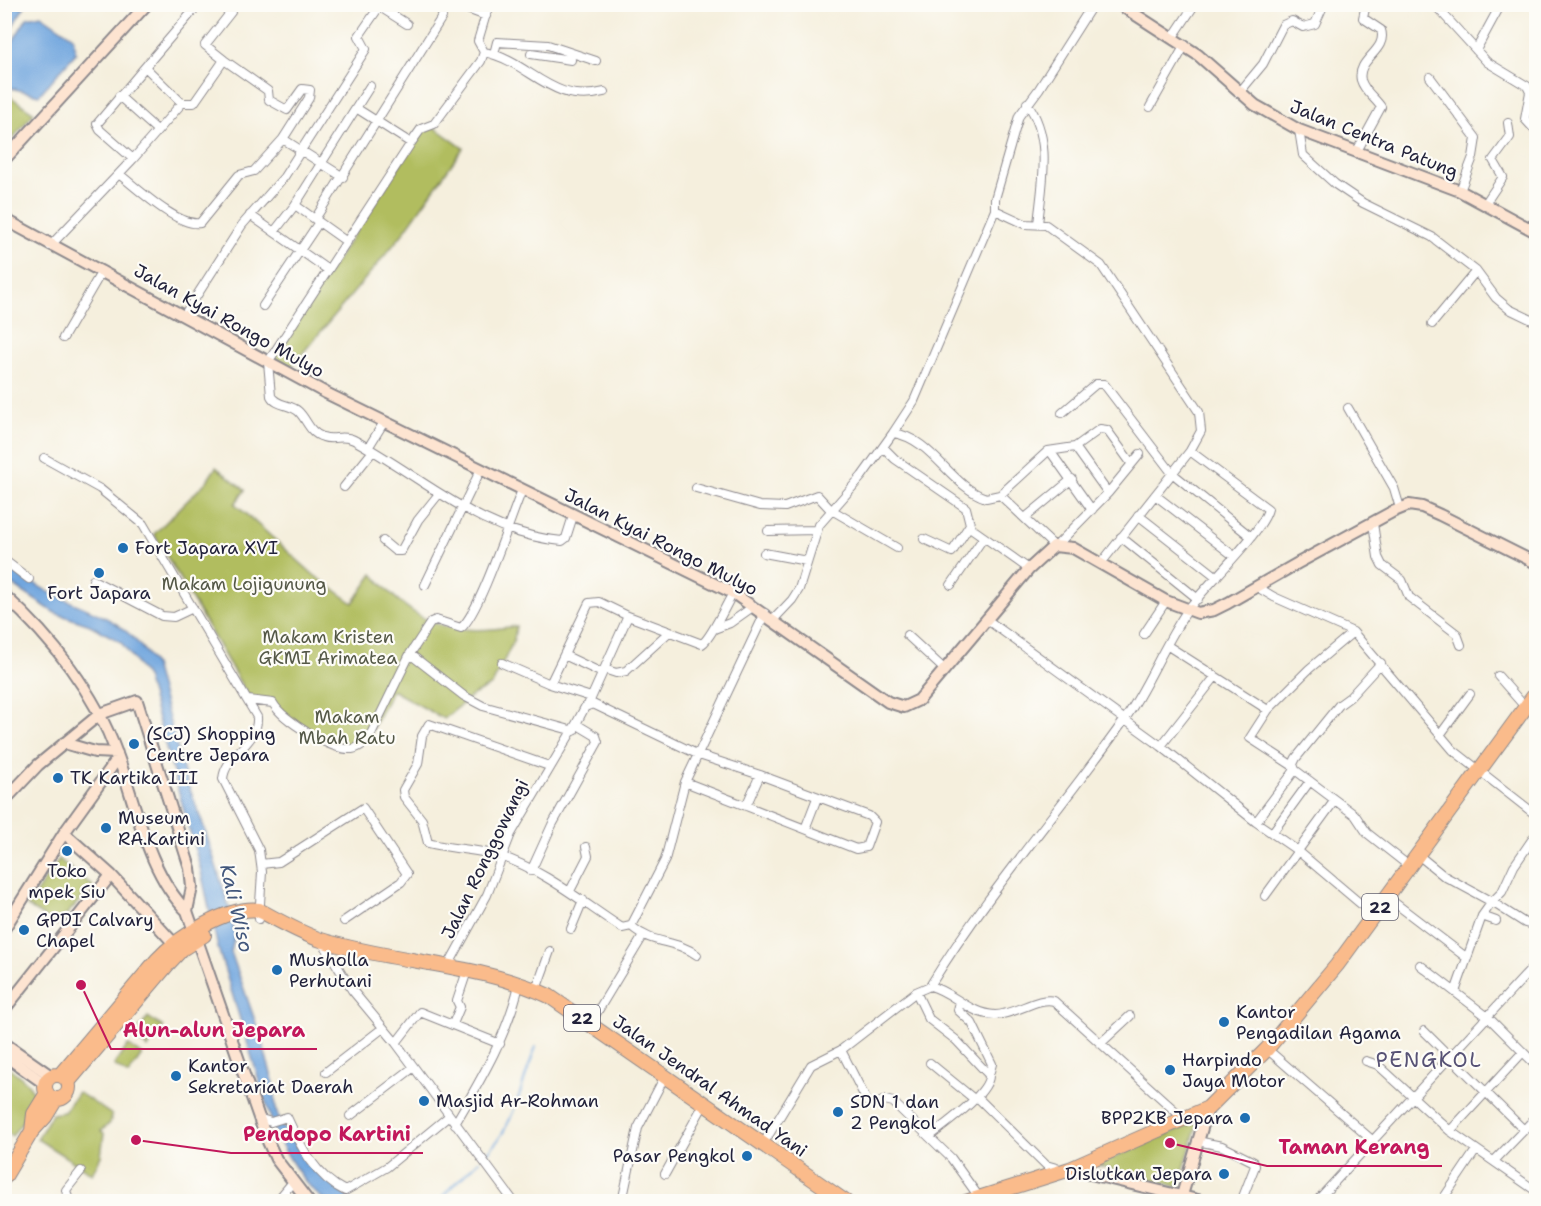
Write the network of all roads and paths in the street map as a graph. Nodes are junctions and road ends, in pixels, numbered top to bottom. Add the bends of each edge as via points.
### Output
1 (147, 4) edge
2 (199, 4) edge
3 (233, 4) edge
4 (454, 4) edge
5 (489, 4) edge
6 (1093, 4) edge
7 (1119, 4) edge
8 (1195, 4) edge
9 (1324, 4) edge
10 (1366, 4) edge
11 (1434, 4) edge
12 (1501, 4) edge
13 (377, 6) edge
14 (486, 16) junction
15 (442, 17) dead end
16 (407, 24) dead end
17 (1173, 37) junction
18 (1185, 45) junction
19 (1476, 50) junction
20 (483, 52) junction
21 (494, 54) junction
22 (531, 54) dead end
23 (224, 60) junction
24 (571, 60) dead end
25 (596, 61) dead end
26 (145, 67) junction
27 (1430, 77) dead end
28 (370, 86) dead end
29 (604, 92) dead end
30 (1239, 93) junction
31 (119, 96) junction
32 (182, 103) junction
33 (1027, 103) junction
34 (1150, 107) dead end
35 (357, 108) junction
36 (378, 121) junction
37 (1508, 123) dead end
38 (157, 130) junction
39 (1299, 130) junction
40 (1536, 131) edge
41 (283, 139) junction
42 (411, 143) junction
43 (302, 151) junction
44 (1357, 151) junction
45 (133, 159) junction
46 (4, 160) edge
47 (322, 163) junction
48 (119, 174) junction
49 (343, 177) junction
50 (1460, 191) junction
51 (1485, 204) junction
52 (295, 205) junction
53 (995, 210) junction
54 (250, 215) junction
55 (4, 219) edge
56 (317, 221) junction
57 (1038, 224) junction
58 (274, 232) junction
59 (1536, 232) edge
60 (347, 242) junction
61 (50, 246) junction
62 (301, 249) junction
63 (328, 270) junction
64 (102, 271) junction
65 (1476, 271) junction
66 (263, 306) dead end
67 (185, 314) junction
68 (1536, 322) edge
69 (1432, 324) dead end
70 (63, 338) dead end
71 (268, 362) junction
72 (1348, 408) dead end
73 (1062, 413) dead end
74 (384, 422) junction
75 (893, 433) junction
76 (883, 447) junction
77 (1074, 447) junction
78 (371, 450) junction
79 (1050, 451) junction
80 (1190, 451) junction
81 (1140, 454) dead end
82 (44, 458) dead end
83 (1131, 463) junction
84 (481, 469) junction
85 (1172, 474) junction
86 (1071, 479) junction
87 (344, 488) dead end
88 (696, 488) dead end
89 (522, 490) junction
90 (1108, 494) junction
91 (438, 495) junction
92 (1000, 495) junction
93 (1155, 495) junction
94 (461, 508) junction
95 (1400, 508) junction
96 (830, 510) junction
97 (1092, 510) junction
98 (1138, 515) junction
99 (573, 516) junction
100 (1025, 518) junction
101 (1373, 523) junction
102 (969, 526) junction
103 (505, 528) junction
104 (816, 530) junction
105 (768, 531) dead end
106 (1250, 536) junction
107 (984, 537) junction
108 (1121, 537) junction
109 (924, 539) dead end
110 (383, 541) dead end
111 (1056, 545) junction
112 (897, 548) dead end
113 (764, 553) dead end
114 (1234, 556) junction
115 (4, 560) edge
116 (807, 561) junction
117 (1102, 562) junction
118 (1536, 563) edge
119 (1029, 569) junction
120 (1217, 577) junction
121 (29, 579) dead end
122 (93, 579) dead end
123 (425, 585) dead end
124 (951, 585) dead end
125 (1257, 586) junction
126 (733, 593) junction
127 (4, 595) edge
128 (1198, 599) junction
129 (1166, 601) junction
130 (754, 606) junction
131 (193, 608) junction
132 (1187, 611) junction
133 (628, 616) junction
134 (770, 616) junction
135 (987, 619) junction
136 (714, 629) junction
137 (669, 632) junction
138 (1353, 632) junction
139 (1144, 634) dead end
140 (907, 635) dead end
141 (1461, 645) dead end
142 (1168, 646) junction
143 (410, 654) junction
144 (564, 656) junction
145 (502, 663) dead end
146 (1381, 663) junction
147 (945, 670) junction
148 (603, 671) junction
149 (1498, 676) dead end
150 (1215, 677) junction
151 (550, 684) junction
152 (1536, 693) edge
153 (1470, 694) dead end
154 (248, 700) junction
155 (590, 701) junction
156 (1526, 708) junction
157 (1268, 710) junction
158 (100, 714) junction
159 (1125, 720) junction
160 (575, 728) junction
161 (1440, 735) junction
162 (64, 743) junction
163 (1161, 746) junction
164 (118, 755) junction
165 (699, 755) junction
166 (549, 766) junction
167 (1294, 768) junction
168 (1480, 773) junction
169 (760, 775) junction
170 (1310, 781) junction
171 (685, 782) junction
172 (817, 798) junction
173 (1335, 800) junction
174 (4, 801) edge
175 (746, 806) junction
176 (1536, 815) edge
177 (1256, 822) junction
178 (805, 829) junction
179 (64, 833) junction
180 (1272, 833) junction
181 (1536, 834) edge
182 (586, 847) dead end
183 (1298, 851) junction
184 (1418, 854) junction
185 (500, 856) junction
186 (261, 864) junction
187 (1409, 866) junction
188 (531, 871) junction
189 (111, 875) junction
190 (570, 891) junction
191 (1265, 896) dead end
192 (1387, 897) junction
193 (583, 900) junction
194 (1492, 902) junction
195 (186, 911) junction
196 (259, 914) junction
197 (1375, 916) junction
198 (1482, 916) junction
199 (344, 921) dead end
200 (1496, 921) dead end
201 (631, 926) junction
202 (1536, 926) edge
203 (4, 929) edge
204 (572, 929) dead end
205 (193, 936) junction
206 (643, 936) junction
207 (321, 940) junction
208 (178, 947) junction
209 (549, 951) dead end
210 (697, 955) dead end
211 (1467, 958) junction
212 (448, 966) junction
213 (1420, 966) dead end
214 (1536, 966) edge
215 (467, 970) junction
216 (519, 985) junction
217 (930, 986) junction
218 (536, 990) junction
219 (915, 992) junction
220 (1455, 992) junction
221 (960, 1002) junction
222 (4, 1010) edge
223 (1130, 1016) dead end
224 (1489, 1018) junction
225 (453, 1024) junction
226 (590, 1024) junction
227 (383, 1028) junction
228 (1424, 1031) dead end
229 (4, 1043) edge
230 (396, 1043) junction
231 (1101, 1043) junction
232 (500, 1044) junction
233 (1267, 1049) junction
234 (841, 1050) junction
235 (1524, 1052) junction
236 (4, 1055) edge
237 (1449, 1058) junction
238 (1366, 1061) dead end
239 (930, 1063) dead end
240 (1536, 1065) edge
241 (414, 1067) junction
242 (326, 1072) dead end
243 (989, 1075) junction
244 (665, 1076) junction
245 (55, 1085) junction
246 (1485, 1093) junction
247 (975, 1098) junction
248 (1413, 1099) junction
249 (704, 1104) junction
250 (1208, 1108) junction
251 (350, 1116) dead end
252 (449, 1116) junction
253 (1536, 1117) edge
254 (258, 1118) junction
255 (1184, 1119) junction
256 (455, 1125) junction
257 (1524, 1130) junction
258 (1450, 1131) junction
259 (929, 1137) junction
260 (1372, 1140) junction
261 (1197, 1141) junction
262 (762, 1146) junction
263 (1476, 1150) junction
264 (1494, 1161) junction
265 (1070, 1169) junction
266 (81, 1171) dead end
267 (664, 1174) dead end
268 (4, 1178) edge
269 (292, 1183) junction
270 (1536, 1191) edge
271 (972, 1199) edge
272 (1180, 1199) edge
273 (69, 1202) edge
274 (276, 1202) edge
275 (309, 1202) edge
276 (514, 1202) edge
277 (622, 1202) edge
278 (846, 1202) edge
279 (1206, 1202) edge
280 (1241, 1202) edge
281 (1316, 1202) edge
282 (1441, 1202) edge

1 - 46 street
2 - 26 street
3 - 23 street via 205,45
4 - 14 street
5 - 14 street
6 - 33 street
7 - 17 street, Jalan Centra Patung
8 - 17 street
9 - 30 street via 1315,24 1303,27 1292,21 1284,25 1263,64
10 - 44 street via 1363,18 1382,34 1379,45 1364,63 1361,77 1365,89 1381,107
11 - 19 street
12 - 19 street
13 - 16 street
13 - 43 street via 359,36 365,53
14 - 20 street via 478,41
15 - 36 street
17 - 18 street, Jalan Centra Patung
18 - 30 street, Jalan Centra Patung
18 - 34 street
19 - 40 street via 1500,71 1527,86 1530,92 1525,119
20 - 21 street
20 - 42 street via 445,111 434,124 421,129
21 - 25 street via 497,42 531,42
21 - 29 street via 520,65 546,86 582,96
22 - 24 street
23 - 32 street via 194,103
23 - 41 street via 268,92 270,100 284,110 302,89 309,90 309,98
26 - 31 street
26 - 32 street
27 - 50 street via 1476,138 1471,165
28 - 35 street
30 - 39 street, Jalan Centra Patung
31 - 38 street
31 - 45 street via 97,124
32 - 38 street
33 - 53 street via 1018,116
33 - 57 street via 1043,142
35 - 36 street
35 - 47 street
36 - 42 street
36 - 49 street
37 - 51 street via 1510,137 1493,159 1503,177
38 - 45 street
39 - 44 street, Jalan Centra Patung
39 - 65 street via 1303,155 1335,184 1363,203 1432,237
41 - 43 street
41 - 48 street via 254,171 238,175 196,224 173,215
42 - 60 street
43 - 47 street
43 - 54 street
44 - 50 street, Jalan Centra Patung
45 - 48 street
47 - 49 street
47 - 52 street
48 - 61 street
49 - 56 street
50 - 51 street, Jalan Centra Patung
51 - 59 street, Jalan Centra Patung
52 - 56 street
52 - 58 street
53 - 57 street via 1025,224
53 - 75 street via 914,401
54 - 58 street
54 - 67 street
55 - 61 street, Jalan Kyai Rongo Mulyo
56 - 60 street
56 - 62 street
57 - 80 street via 1074,243 1109,274 1199,412 1201,431
58 - 62 street
60 - 63 street
61 - 64 street, Jalan Kyai Rongo Mulyo
62 - 63 street
62 - 66 street
63 - 71 street
64 - 67 street, Jalan Kyai Rongo Mulyo
64 - 70 street
65 - 68 street via 1496,298
65 - 69 street
67 - 71 street, Jalan Kyai Rongo Mulyo
71 - 74 street, Jalan Kyai Rongo Mulyo
71 - 78 street via 274,400 299,412 315,434 343,436
72 - 95 street via 1395,488
73 - 85 street via 1096,384 1104,384
74 - 78 street
74 - 84 street, Jalan Kyai Rongo Mulyo
75 - 76 street
75 - 92 street via 935,456 980,496
76 - 96 street
76 - 102 street via 966,508
77 - 79 street
77 - 83 street via 1105,429
77 - 90 street
78 - 87 street
78 - 91 street
79 - 86 street
79 - 92 street
80 - 85 street
80 - 106 street via 1267,506 1266,514
81 - 83 street
82 - 131 street via 100,489 134,514
83 - 90 street
84 - 89 street, Jalan Kyai Rongo Mulyo
84 - 94 street
85 - 93 street
85 - 106 street
86 - 97 street
86 - 100 street
88 - 96 street via 760,506 786,507 817,495
89 - 99 street, Jalan Kyai Rongo Mulyo
89 - 103 street
90 - 97 street
91 - 94 street
91 - 110 street via 400,551
92 - 100 street
93 - 98 street
93 - 114 street
94 - 103 street
94 - 123 street
95 - 101 street
95 - 118 street via 1422,507
96 - 104 street
96 - 112 street
97 - 111 street
98 - 108 street
98 - 120 street
99 - 103 street via 562,541
99 - 126 street, Jalan Kyai Rongo Mulyo
100 - 111 street
101 - 125 street
101 - 141 street via 1382,564 1402,580 1409,597 1457,634
102 - 107 street
102 - 109 street via 952,552
103 - 143 street via 465,624 461,628 433,620
104 - 105 street
104 - 116 street
106 - 114 street
107 - 119 street
107 - 124 street
108 - 117 street
108 - 128 street
111 - 117 street via 1073,548
111 - 119 street, Jalan Kyai Rongo Mulyo
113 - 116 street
114 - 120 street
115 - 121 street
116 - 134 street via 796,595
117 - 129 street
119 - 135 street, Jalan Kyai Rongo Mulyo
120 - 128 street
122 - 131 street via 162,616 174,617
125 - 132 street via 1214,610
125 - 138 street
126 - 130 street, Jalan Kyai Rongo Mulyo
126 - 136 street
127 - 158 street via 54,645
128 - 132 street
129 - 132 street
129 - 139 street
130 - 134 street, Jalan Kyai Rongo Mulyo
130 - 136 street
131 - 154 street
132 - 142 street
133 - 137 street
133 - 144 street via 591,601
133 - 148 street, Jalan Ronggowangi
134 - 147 street, Jalan Kyai Rongo Mulyo via 897,706 919,700
134 - 165 street
135 - 147 street, Jalan Kyai Rongo Mulyo
135 - 159 street
136 - 137 street via 702,644
137 - 148 street via 626,671
138 - 146 street
138 - 157 street
140 - 147 street
142 - 150 street
142 - 159 street
143 - 154 street via 368,740 353,749 301,729 286,720 273,703
143 - 160 street via 483,706
144 - 148 street
144 - 151 street
145 - 151 street
146 - 161 street
146 - 167 street via 1339,705 1296,758
148 - 155 street, Jalan Ronggowangi
149 - 156 street
150 - 157 street
150 - 163 street
151 - 155 street
152 - 156 highway, 22
153 - 161 street
154 - 186 street via 257,717 257,728 226,768 224,783 259,850
155 - 160 street, Jalan Ronggowangi
155 - 165 street
156 - 168 highway, 22
157 - 167 street via 1250,738
158 - 162 street
158 - 164 street
158 - 195 street via 137,700 190,868 192,887
159 - 163 street
159 - 217 street via 1010,871
160 - 166 street, Jalan Ronggowangi
160 - 188 street via 596,736 598,742
161 - 168 street
162 - 164 street
162 - 174 street
163 - 177 street
164 - 179 street
164 - 195 street via 164,882
165 - 169 street
165 - 171 street
166 - 185 street, Jalan Ronggowangi
166 - 185 street via 427,725 418,764 404,790 404,797 422,820 426,842
167 - 170 street
167 - 177 street
168 - 176 street
168 - 184 highway, 22
169 - 172 street
169 - 175 street
170 - 173 street
170 - 180 street
171 - 175 street
171 - 201 street via 664,860
172 - 178 street
172 - 178 street via 872,817 872,836 866,847 859,850
173 - 183 street
173 - 187 street
175 - 178 street
177 - 180 street
179 - 189 street
179 - 203 street
180 - 183 street
181 - 194 street
182 - 190 street via 588,856
183 - 191 street
183 - 197 street
184 - 187 highway, 22
184 - 194 street via 1444,876
185 - 188 street
185 - 212 street, Jalan Ronggowangi via 487,895
186 - 196 street
186 - 199 street via 279,862 364,809 407,874
187 - 192 highway, 22
188 - 190 street
189 - 208 street
189 - 222 street
190 - 193 street
192 - 197 highway, 22
192 - 211 street
193 - 201 street via 622,928
193 - 204 street
194 - 198 street
194 - 202 street
195 - 205 street
196 - 205 highway, Jalan Jendral Ahmad Yani / 22 via 208,927
196 - 207 highway, Jalan Jendral Ahmad Yani / 22
197 - 233 highway, 22
198 - 200 street
198 - 211 street
201 - 206 street
205 - 208 highway, 22
205 - 254 street
206 - 210 street via 682,945
206 - 226 street
207 - 212 highway, Jalan Jendral Ahmad Yani / 22
207 - 227 street via 352,990
208 - 245 highway, 22
209 - 218 street
211 - 220 street
212 - 215 highway, Jalan Jendral Ahmad Yani / 22
213 - 220 street
214 - 224 street
215 - 216 highway, Jalan Jendral Ahmad Yani / 22
215 - 225 street
216 - 218 highway, Jalan Jendral Ahmad Yani / 22
216 - 232 street
217 - 219 street
217 - 221 street
218 - 226 highway, Jalan Jendral Ahmad Yani / 22
219 - 234 street
219 - 243 street via 929,1019 956,1040
220 - 224 street
221 - 231 street via 971,1009 998,1015 1051,1000
221 - 243 street via 958,1010 972,1023 992,1064
223 - 231 street
224 - 235 street
224 - 237 street
225 - 230 street via 420,1012
225 - 232 street
226 - 244 highway, Jalan Jendral Ahmad Yani / 22
227 - 230 street
227 - 242 street
228 - 237 street
229 - 245 street
230 - 241 street
231 - 255 street
232 - 256 street
233 - 250 highway, 22
233 - 260 street
234 - 259 street via 870,1104 890,1100
234 - 262 street via 811,1065
235 - 240 street
235 - 246 street
236 - 245 street
237 - 246 street
237 - 248 street
238 - 248 street via 1378,1065
239 - 247 street
241 - 251 street
241 - 252 street
243 - 247 street via 988,1085
244 - 249 highway, Jalan Jendral Ahmad Yani / 22
244 - 277 street via 638,1128
245 - 268 highway, 22 via 45,1117
246 - 257 street
246 - 258 street
247 - 259 street
247 - 265 street via 1046,1165
248 - 258 street
248 - 260 street
249 - 262 highway, Jalan Jendral Ahmad Yani / 22
249 - 267 street
250 - 255 highway, 22
250 - 261 street
252 - 254 street via 387,1167 345,1191 313,1164 288,1119 271,1122
252 - 256 street
253 - 257 street
254 - 269 street via 276,1159
255 - 265 highway, 22
256 - 276 street
257 - 264 street
258 - 263 street
259 - 271 street via 963,1172
260 - 281 street
261 - 272 street
261 - 280 street via 1222,1146 1254,1162
262 - 278 highway, Jalan Jendral Ahmad Yani / 22
263 - 264 street
263 - 282 street
264 - 270 street
265 - 271 highway, 22
265 - 272 street
266 - 273 street via 66,1190
269 - 274 street
269 - 275 street
272 - 279 street

